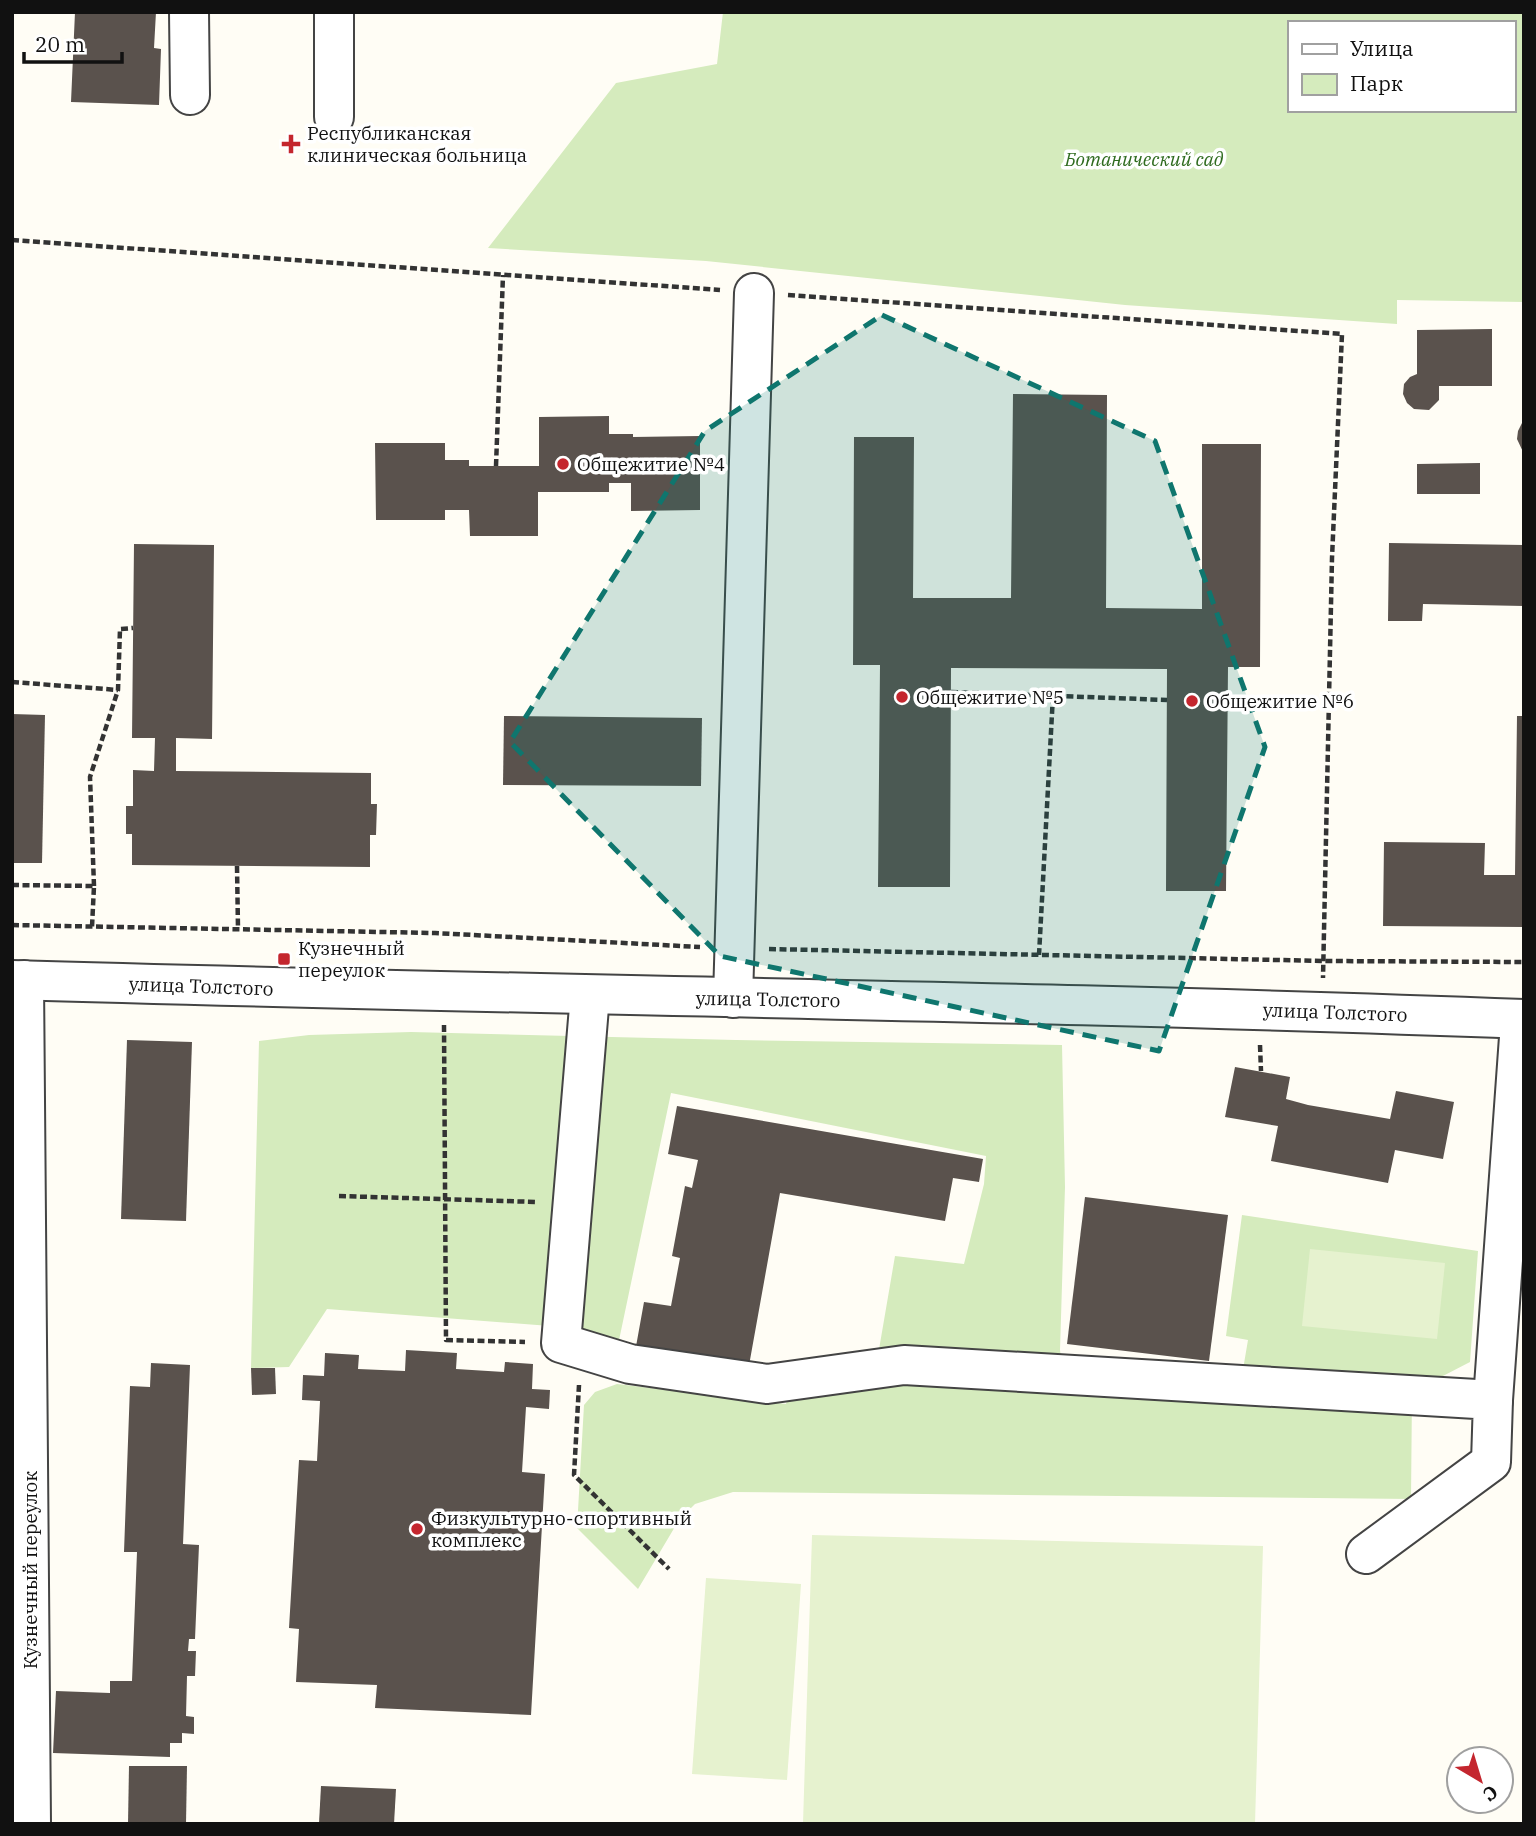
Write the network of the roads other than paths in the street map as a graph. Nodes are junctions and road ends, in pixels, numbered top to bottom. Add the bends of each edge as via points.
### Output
1 (189, 12) edge
2 (334, 12) edge
3 (190, 95) dead end
4 (334, 117) dead end
5 (754, 293) road end
6 (18, 980) edge
7 (590, 995) junction
8 (733, 998) junction
9 (1521, 1028) edge
10 (1493, 1400) junction
11 (1366, 1554) dead end
12 (31, 1824) edge

1 - 3 street
2 - 4 street
5 - 8 street
6 - 7 street, улица Толстого
6 - 12 street, Кузнечный переулок
7 - 8 street, улица Толстого
7 - 10 street via 573,1203 571,1346 630,1364 767,1384 904,1365
8 - 9 street, улица Толстого via 1322,1011
9 - 10 street
10 - 11 street via 1492,1462

